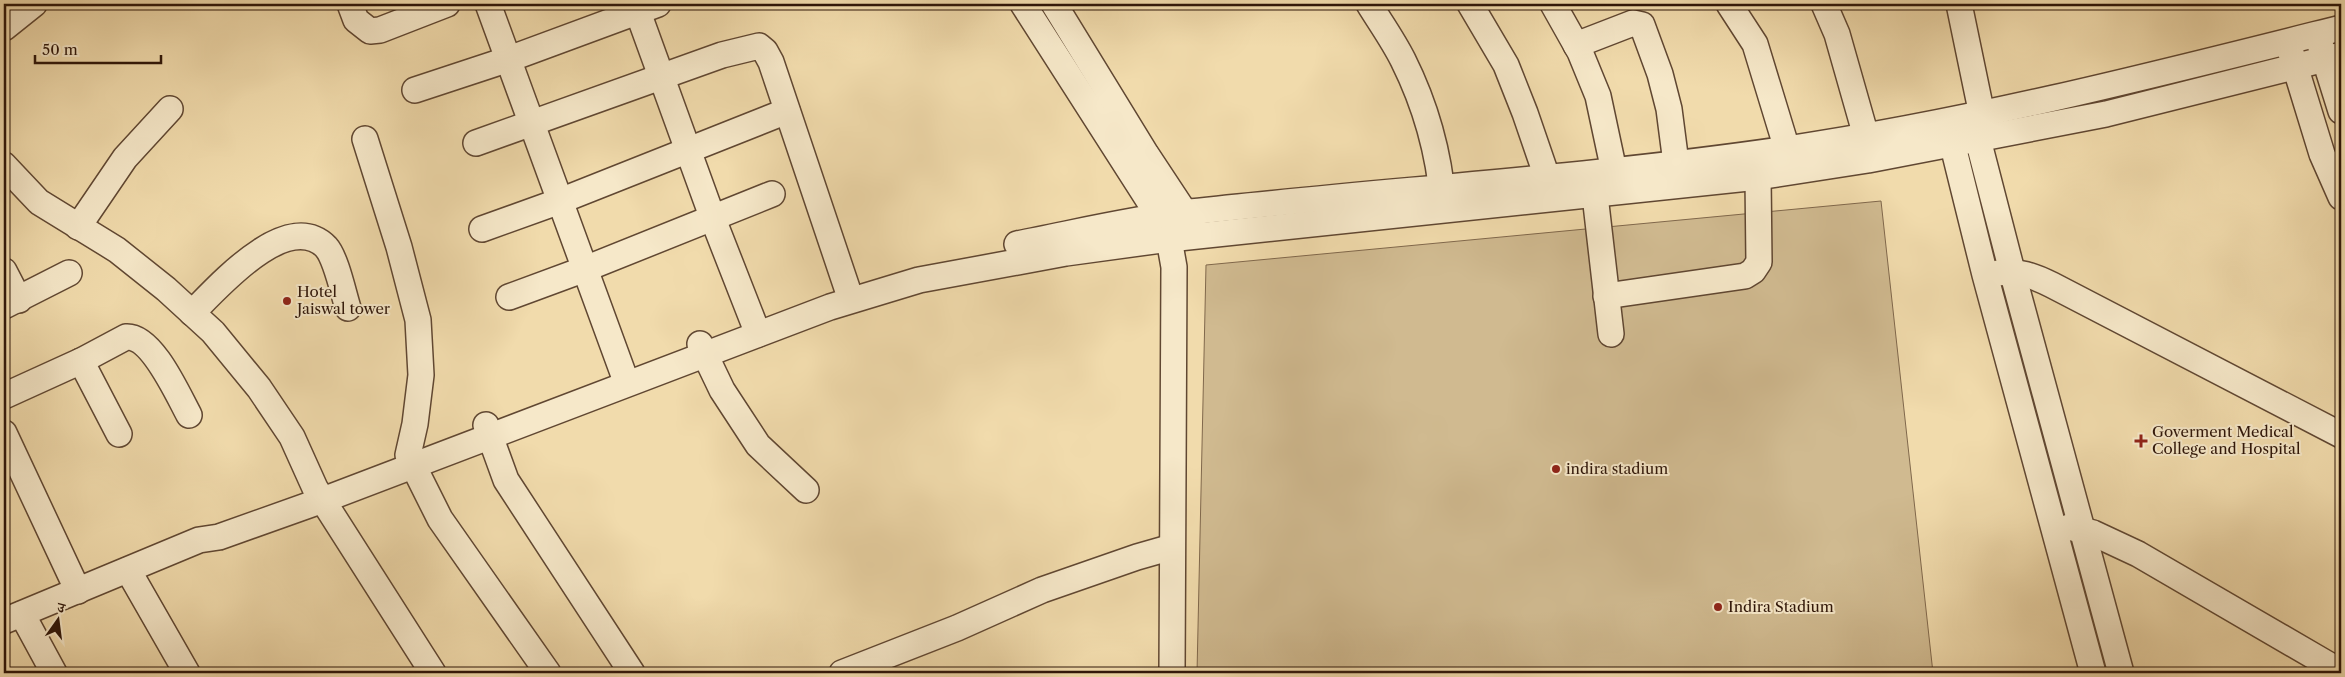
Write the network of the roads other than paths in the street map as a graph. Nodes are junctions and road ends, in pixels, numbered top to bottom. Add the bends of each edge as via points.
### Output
1 (34, 4) edge
2 (350, 4) edge
3 (447, 4) edge
4 (488, 4) edge
5 (1023, 4) edge
6 (1054, 4) edge
7 (1369, 4) edge
8 (1470, 4) edge
9 (1553, 4) edge
10 (1729, 4) edge
11 (1824, 4) edge
12 (1959, 4) edge
13 (644, 6) edge
14 (1630, 13) edge
15 (4, 28) edge
16 (2341, 28) edge
17 (2316, 34) junction
18 (2287, 42) junction
19 (1576, 45) junction
20 (2333, 57) edge
21 (509, 59) junction
22 (2295, 67) junction
23 (661, 76) junction
24 (415, 90) dead end
25 (170, 109) dead end
26 (788, 111) junction
27 (2341, 111) edge
28 (532, 123) junction
29 (1977, 124) junction
30 (1950, 133) junction
31 (1866, 136) junction
32 (365, 139) dead end
33 (476, 144) dead end
34 (1787, 149) junction
35 (689, 151) junction
36 (1676, 163) junction
37 (4, 165) edge
38 (1758, 176) junction
39 (1547, 177) junction
40 (1601, 180) junction
41 (772, 194) dead end
42 (2341, 197) edge
43 (1443, 199) junction
44 (560, 201) junction
45 (1185, 213) junction
46 (713, 219) junction
47 (78, 227) junction
48 (1165, 228) junction
49 (482, 229) dead end
50 (1195, 236) junction
51 (585, 269) junction
52 (4, 271) edge
53 (2012, 271) junction
54 (69, 273) dead end
55 (1985, 275) junction
56 (847, 288) junction
57 (1606, 296) junction
58 (509, 297) dead end
59 (11, 303) edge
60 (348, 308) dead end
61 (192, 313) junction
62 (756, 328) junction
63 (1611, 334) dead end
64 (703, 349) junction
65 (81, 361) junction
66 (624, 373) junction
67 (4, 396) edge
68 (189, 416) dead end
69 (488, 431) junction
70 (4, 433) edge
71 (119, 434) dead end
72 (2341, 435) edge
73 (411, 460) junction
74 (806, 490) dead end
75 (319, 494) junction
76 (2052, 523) junction
77 (2081, 530) junction
78 (1172, 548) junction
79 (128, 570) junction
80 (78, 591) junction
81 (13, 617) edge
82 (2341, 672) edge
83 (54, 673) edge
84 (187, 673) edge
85 (433, 673) edge
86 (548, 673) edge
87 (632, 673) edge
88 (842, 673) edge
89 (1172, 673) edge
90 (2093, 673) edge
91 (2121, 673) edge

1 - 15 street
2 - 3 street via 356,20 370,31
4 - 21 street
5 - 48 street
6 - 45 street
7 - 43 street via 1403,59 1416,91 1436,149
8 - 39 street via 1506,66
9 - 19 street
10 - 34 street via 1755,44
11 - 31 street via 1837,34
12 - 29 street
13 - 21 street
13 - 23 street
14 - 19 street
14 - 36 street via 1645,30 1660,74 1669,109
16 - 17 street
17 - 18 street
17 - 20 street
18 - 22 street
18 - 29 street
19 - 40 street via 1598,96
20 - 22 street
20 - 27 street
21 - 24 street
21 - 28 street
22 - 29 street via 2106,114
22 - 42 street via 2322,154
23 - 26 street via 759,46 771,62
23 - 28 street
23 - 35 street
25 - 47 street via 124,158
26 - 35 street
26 - 56 street
28 - 33 street
28 - 44 street
29 - 30 street
29 - 53 street
30 - 31 street
30 - 38 street
30 - 55 street
31 - 34 street
32 - 73 street via 418,320 421,375
34 - 36 street
35 - 44 street
35 - 46 street
36 - 40 street
37 - 47 street via 38,202
38 - 40 street
38 - 57 street via 1759,262 1754,270 1745,276
39 - 40 street
39 - 43 street
40 - 43 street
40 - 57 street
41 - 46 street
43 - 45 street
43 - 50 street
44 - 49 street
44 - 51 street
45 - 48 street
45 - 50 street
46 - 51 street
46 - 62 street
47 - 61 street via 117,250
48 - 50 street
48 - 56 street via 948,258
48 - 62 street via 1066,253 919,280
48 - 78 street via 1174,267
51 - 58 street
51 - 66 street
52 - 59 street
53 - 55 street
53 - 72 street via 2052,285
53 - 77 street
54 - 59 street
55 - 76 street
56 - 62 street
57 - 63 street
60 - 61 street via 327,248 313,238 296,236 267,246 238,268
61 - 75 street via 213,332 259,388 292,437
62 - 64 street
64 - 66 street
64 - 69 street
64 - 74 street via 722,390 758,445
65 - 67 street
65 - 68 street via 126,337 134,336 158,360
65 - 71 street
66 - 69 street
69 - 73 street
69 - 87 street via 506,480
70 - 80 street
73 - 75 street
73 - 86 street via 440,520
75 - 79 street via 214,526 199,540
75 - 85 street
76 - 77 street
76 - 90 street
77 - 82 street via 2138,554
77 - 91 street
78 - 88 street via 1042,590 957,628
78 - 89 street
79 - 80 street
79 - 84 street
80 - 81 street
81 - 83 street

